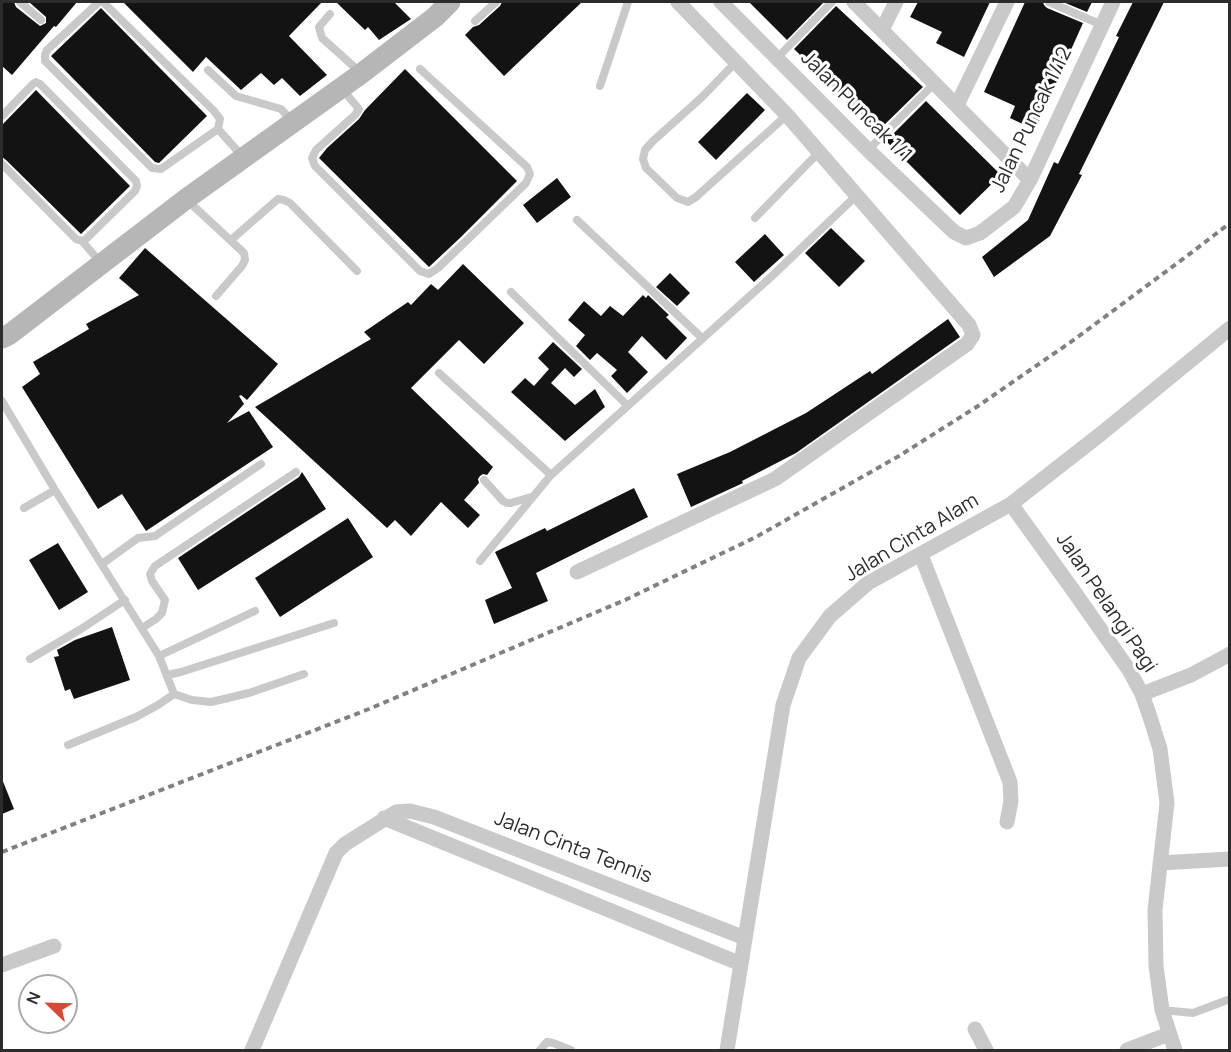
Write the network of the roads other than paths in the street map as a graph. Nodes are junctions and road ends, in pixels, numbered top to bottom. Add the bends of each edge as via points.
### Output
1 (20, 2) edge
2 (101, 2) edge
3 (450, 2) edge
4 (496, 2) edge
5 (628, 2) edge
6 (678, 2) edge
7 (721, 2) edge
8 (832, 2) edge
9 (854, 2) edge
10 (896, 2) edge
11 (1007, 2) edge
12 (1049, 2) edge
13 (1113, 2) edge
14 (330, 14) dead end
15 (41, 20) dead end
16 (475, 21) dead end
17 (1102, 25) junction
18 (882, 30) junction
19 (777, 58) junction
20 (735, 63) junction
21 (420, 69) dead end
22 (208, 70) dead end
23 (362, 74) junction
24 (935, 83) junction
25 (600, 86) dead end
26 (341, 88) junction
27 (957, 105) junction
28 (787, 115) junction
29 (2, 116) edge
30 (293, 122) junction
31 (218, 129) junction
32 (868, 150) junction
33 (819, 152) junction
34 (243, 158) junction
35 (2, 164) edge
36 (1030, 180) junction
37 (857, 195) junction
38 (186, 199) junction
39 (755, 218) dead end
40 (577, 220) dead end
41 (966, 238) joint
42 (231, 240) junction
43 (82, 241) junction
44 (101, 264) junction
45 (357, 271) dead end
46 (511, 292) dead end
47 (216, 296) dead end
48 (1228, 331) edge
49 (6, 334) edge
50 (702, 338) junction
51 (439, 373) dead end
52 (2, 401) edge
53 (628, 406) junction
54 (261, 465) dead end
55 (296, 472) dead end
56 (551, 475) junction
57 (484, 480) dead end
58 (55, 490) junction
59 (532, 497) junction
60 (1011, 504) junction
61 (24, 508) dead end
62 (921, 555) junction
63 (480, 561) dead end
64 (102, 564) junction
65 (577, 572) dead end
66 (125, 600) junction
67 (255, 611) dead end
68 (334, 623) dead end
69 (142, 628) junction
70 (1230, 654) edge
71 (159, 656) junction
72 (30, 659) dead end
73 (304, 674) dead end
74 (167, 675) junction
75 (174, 694) junction
76 (1142, 694) junction
77 (68, 746) dead end
78 (434, 817) junction
79 (384, 819) junction
80 (1007, 822) dead end
81 (427, 836) junction
82 (1230, 860) edge
83 (1160, 863) junction
84 (745, 938) junction
85 (54, 945) dead end
86 (741, 964) junction
87 (2, 965) edge
88 (1230, 999) edge
89 (1162, 1010) junction
90 (975, 1029) dead end
91 (1169, 1034) junction
92 (252, 1050) edge
93 (540, 1050) edge
94 (572, 1050) edge
95 (727, 1050) edge
96 (986, 1050) edge
97 (1127, 1050) edge
98 (1175, 1050) edge

1 - 15 lane
2 - 31 lane via 214,111 220,119
2 - 31 lane via 47,50 45,61 152,168 161,169
3 - 23 street
4 - 16 lane
5 - 25 lane
6 - 20 street
7 - 19 street, Jalan Puncak 1/1
8 - 19 lane
9 - 18 street
10 - 18 street
11 - 27 street
12 - 17 lane
13 - 17 street, Jalan Puncak 1/12
14 - 23 lane via 319,27 322,38
17 - 36 street, Jalan Puncak 1/12
18 - 24 street
19 - 32 street, Jalan Puncak 1/1
20 - 28 street
20 - 28 lane via 645,150 646,168 677,198 688,202
21 - 26 lane via 530,174 526,183 429,274 420,271 315,166 312,158 316,150 359,109
22 - 30 lane via 236,96 280,109
23 - 26 street
24 - 27 street
24 - 32 lane
26 - 30 street
27 - 36 street
28 - 33 street
29 - 43 lane via 36,82 136,182 135,191
30 - 34 street
31 - 34 lane
32 - 41 street, Jalan Puncak 1/1 via 954,232
33 - 37 street
33 - 39 lane
34 - 38 street
35 - 43 lane
36 - 41 street, Jalan Puncak 1/12 via 1014,207 980,233
37 - 50 lane
37 - 65 street via 969,326 973,335 967,344 775,479
38 - 42 lane
38 - 44 street
40 - 50 lane
42 - 45 lane via 278,199 284,200
42 - 47 lane via 244,253 245,260
43 - 44 lane
44 - 49 street
46 - 53 lane
48 - 60 street, Jalan Cinta Alam
50 - 53 lane
51 - 56 lane
52 - 58 lane
53 - 56 lane
54 - 64 lane via 155,536 138,538
55 - 69 lane via 155,566 150,574 152,581 165,600 162,613
56 - 59 lane
57 - 59 lane via 507,503
58 - 61 lane
58 - 64 lane
59 - 63 lane
60 - 62 street, Jalan Cinta Alam
60 - 76 street, Jalan Pelangi Pagi via 1076,592
62 - 80 street via 1010,782
62 - 84 street, Jalan Cinta Alam via 868,583 830,616 799,658 783,705
64 - 66 lane
66 - 69 lane
66 - 72 lane
67 - 71 lane
68 - 74 lane
69 - 71 lane
70 - 76 street
71 - 74 lane
73 - 75 lane via 212,702
74 - 75 lane
75 - 77 lane via 136,717
76 - 83 street, Jalan Pelangi Pagi via 1160,749 1167,803
78 - 79 street, Jalan Cinta Tennis via 410,810
78 - 81 street
78 - 84 street, Jalan Cinta Tennis
79 - 81 street
79 - 92 street, Jalan Cinta Tennis via 336,853
81 - 86 street
82 - 83 street
83 - 89 street, Jalan Pelangi Pagi via 1155,910
84 - 86 street, Jalan Cinta Alam
85 - 87 street
86 - 95 street, Jalan Cinta Alam
88 - 89 lane via 1193,1013
89 - 91 street, Jalan Pelangi Pagi
90 - 96 street
91 - 97 street
91 - 98 street, Jalan Pelangi Pagi
93 - 94 lane via 546,1042

